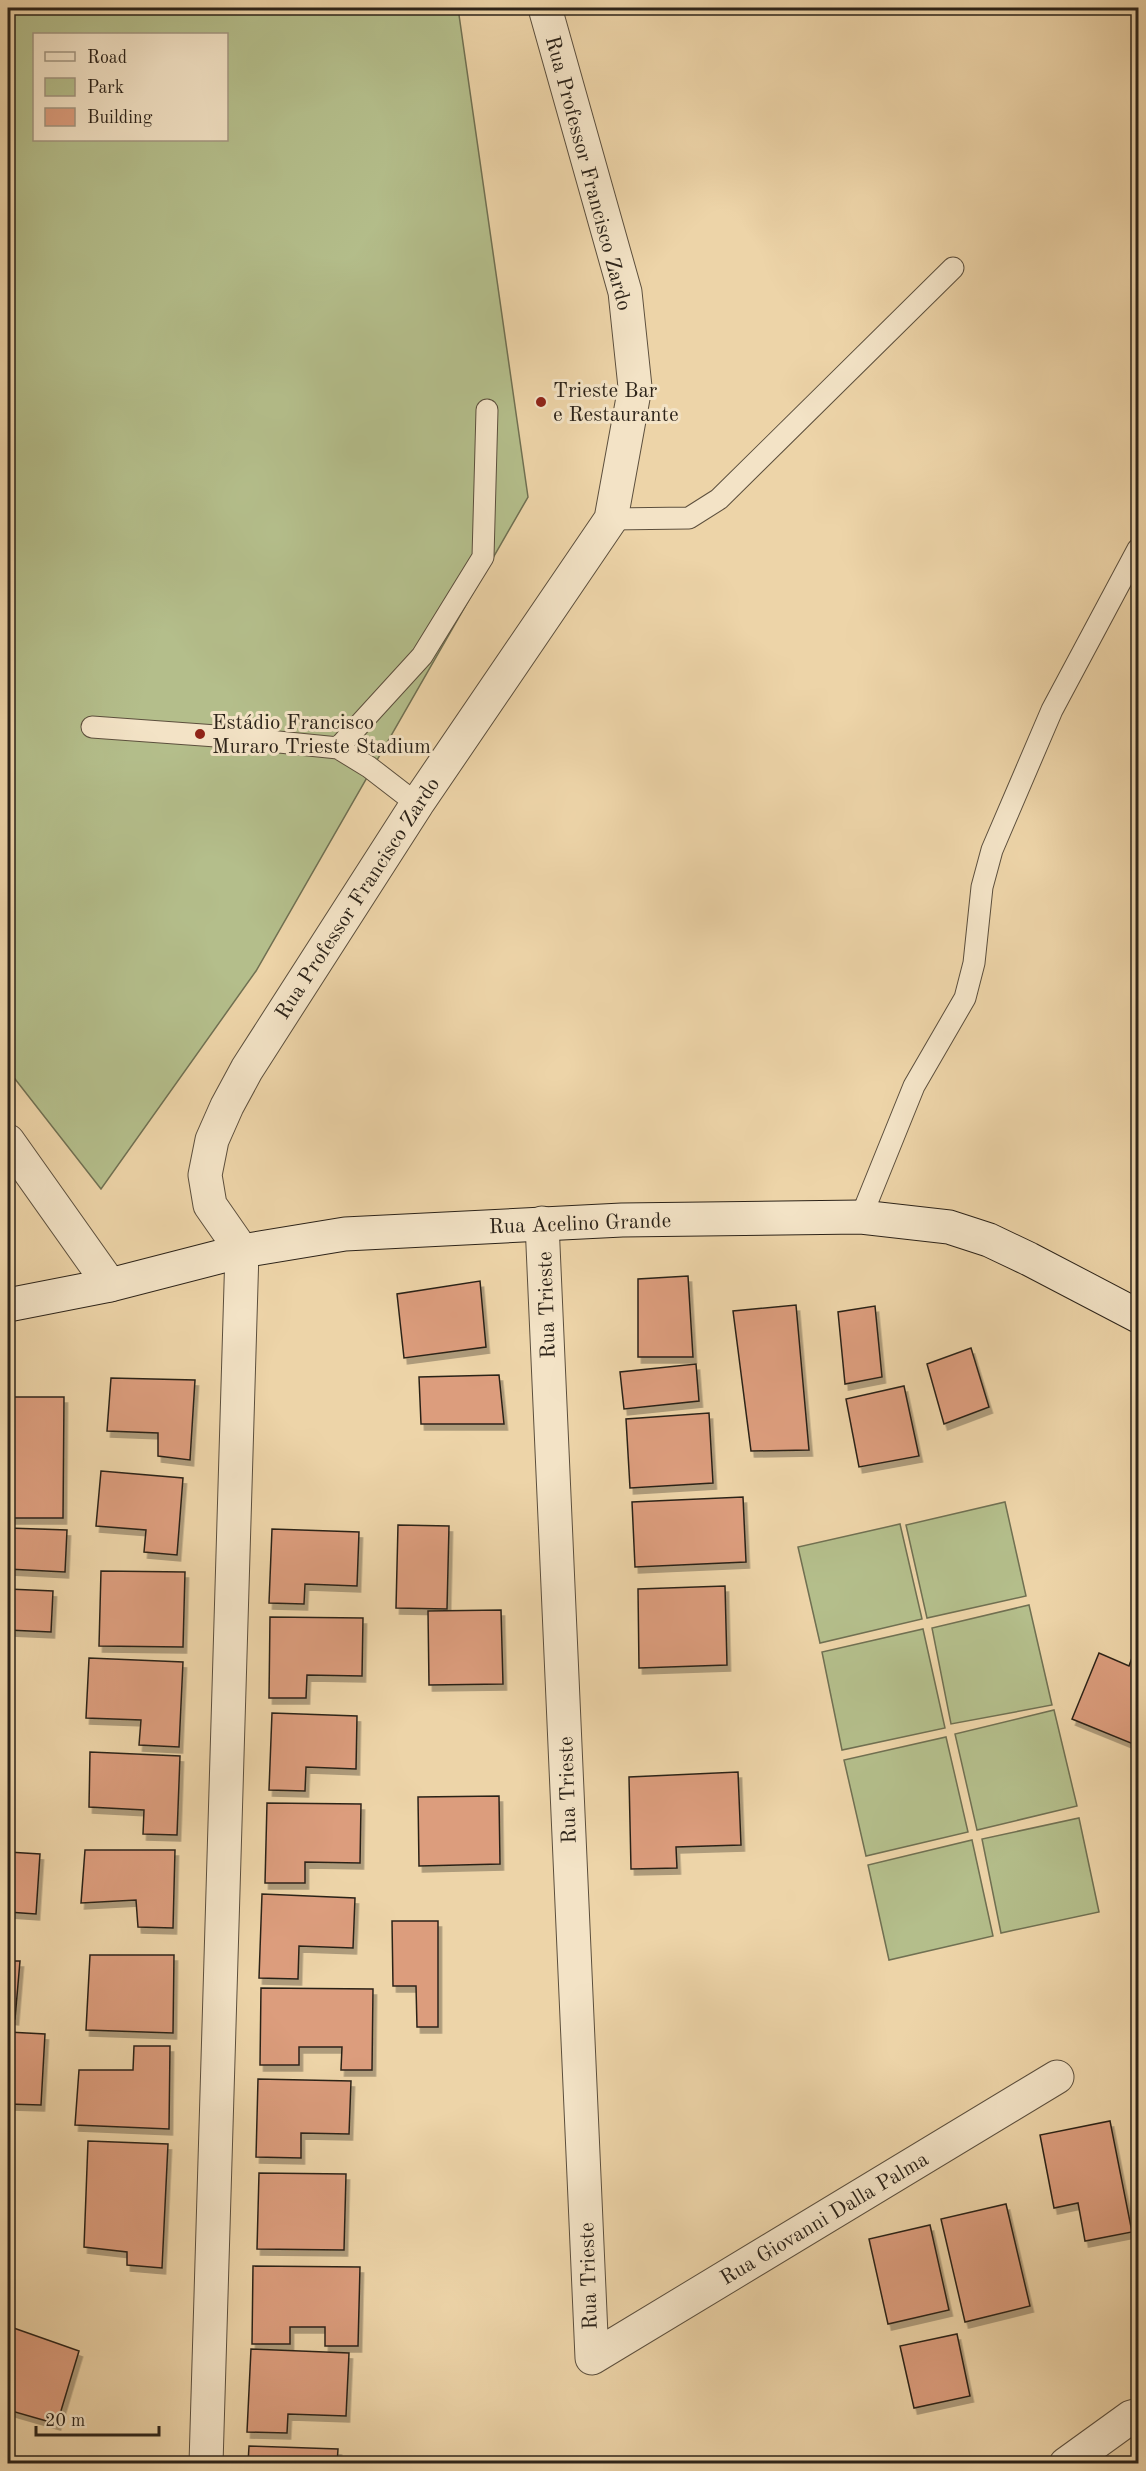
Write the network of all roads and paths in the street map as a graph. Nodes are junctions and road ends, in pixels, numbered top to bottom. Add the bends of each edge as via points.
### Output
1 (545, 8) edge
2 (953, 268) dead end
3 (487, 410) dead end
4 (611, 519) junction
5 (1138, 549) edge
6 (92, 727) dead end
7 (338, 748) junction
8 (417, 804) junction
9 (8, 1141) edge
10 (861, 1217) junction
11 (542, 1223) junction
12 (242, 1251) junction
13 (110, 1285) junction
14 (8, 1305) edge
15 (1138, 1316) edge
16 (1057, 2078) dead end
17 (592, 2358) joint
18 (1138, 2415) edge
19 (206, 2463) edge
20 (1066, 2463) edge

1 - 4 street, Rua Professor Francisco Zardo via 625,292 634,387
2 - 4 lane via 718,499 689,518
3 - 7 lane via 483,557 422,656
4 - 8 street, Rua Professor Francisco Zardo
5 - 10 lane via 1052,710 992,850 982,887 975,963 965,998 914,1086
6 - 7 lane
7 - 8 lane
8 - 12 street, Rua Professor Francisco Zardo via 247,1069 212,1140 205,1175 210,1205
9 - 13 street
10 - 11 street, Rua Acelino Grande
10 - 15 street, Rua Acelino Grande via 949,1227 989,1240
11 - 12 street, Rua Acelino Grande via 345,1234
11 - 17 street, Rua Trieste
12 - 13 street, Rua Acelino Grande
12 - 19 street
13 - 14 street, Rua Acelino Grande
16 - 17 street, Rua Giovanni Dalla Palma
18 - 20 street

